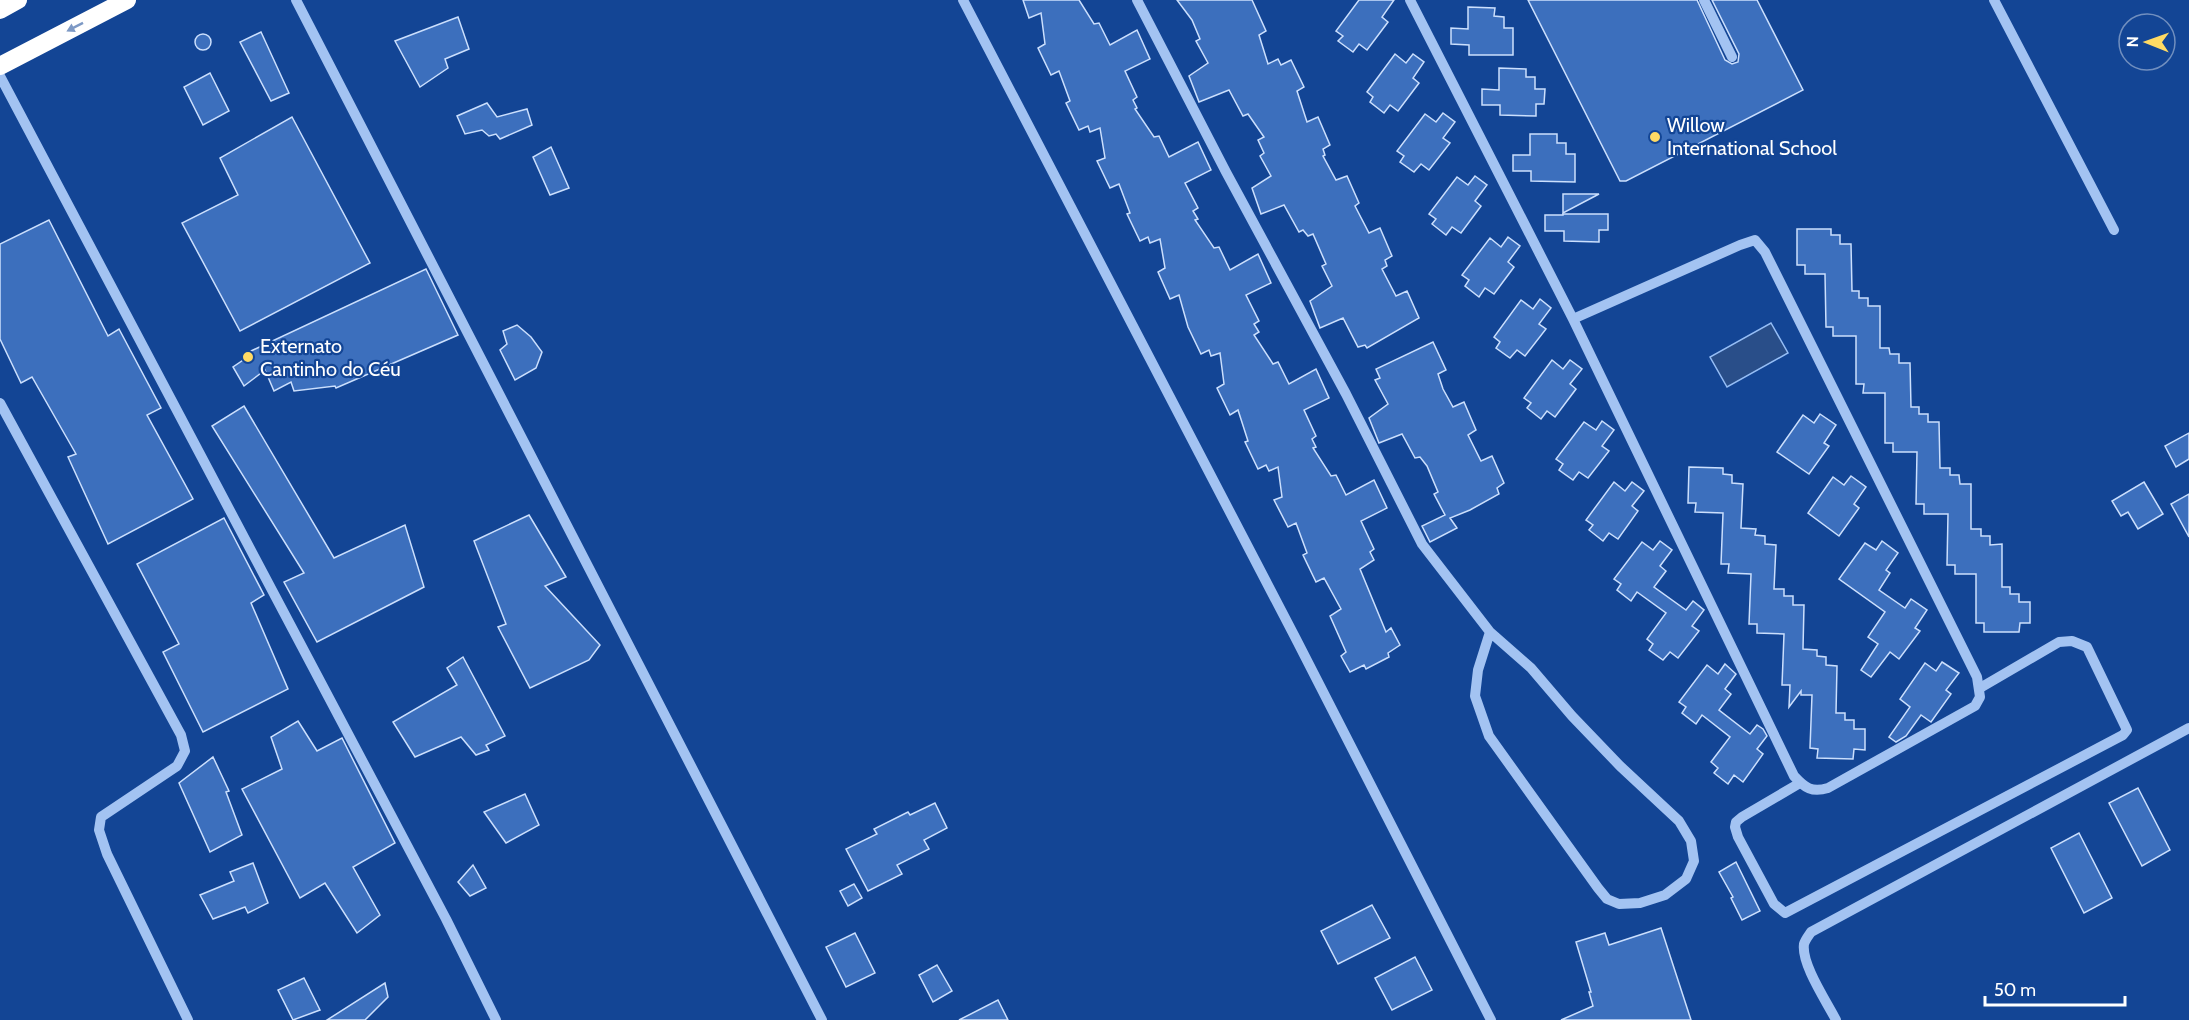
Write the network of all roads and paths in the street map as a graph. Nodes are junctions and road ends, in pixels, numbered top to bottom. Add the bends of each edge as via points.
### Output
1 (18, 0) edge
2 (127, 0) edge
3 (296, 0) edge
4 (963, 0) edge
5 (1137, 0) edge
6 (1410, 0) edge
7 (1704, 0) edge
8 (1994, 0) edge
9 (0, 10) edge
10 (1732, 57) dead end
11 (0, 66) edge
12 (0, 76) edge
13 (2114, 230) dead end
14 (1573, 319) junction
15 (0, 403) edge
16 (1490, 632) junction
17 (1980, 688) junction
18 (2189, 728) edge
19 (1800, 783) junction
20 (188, 1020) edge
21 (496, 1020) edge
22 (822, 1020) edge
23 (1491, 1020) edge
24 (1836, 1020) edge

1 - 9 highway
2 -> 11 highway
3 - 22 street
4 - 23 street
5 - 16 street via 1422,544
6 - 14 street
7 - 10 street
8 - 13 street
12 - 21 street
14 - 17 street via 1755,240 1776,273
14 - 19 street
15 - 20 street via 181,735 185,751 177,766 101,817 99,830
16 - 16 street via 1531,668 1572,716 1679,820 1691,841 1694,861 1686,879 1665,895 1641,903 1619,904 1607,898 1489,736 1475,696 1478,670
17 - 19 street via 1976,706 1828,788 1817,791
17 - 19 street via 2059,642 2072,641 2087,647 2127,730 1785,913 1774,904 1735,827 1736,822
18 - 24 street via 1811,932 1804,943 1805,955

